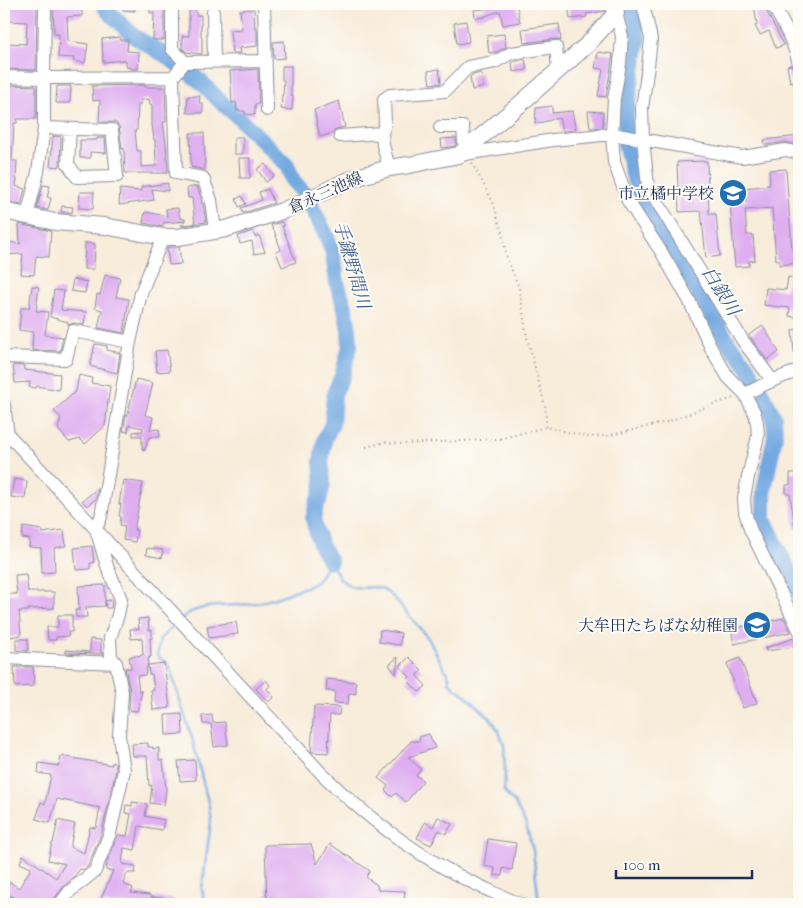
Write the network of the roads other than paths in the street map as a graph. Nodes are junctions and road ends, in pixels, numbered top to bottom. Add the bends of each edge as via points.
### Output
1 (45, 4) edge
2 (172, 4) edge
3 (264, 4) edge
4 (643, 4) edge
5 (772, 4) edge
6 (614, 8) edge
7 (214, 12) dead end
8 (265, 61) junction
9 (184, 62) junction
10 (214, 62) junction
11 (799, 64) edge
12 (558, 71) junction
13 (4, 77) edge
14 (173, 77) junction
15 (44, 78) junction
16 (267, 110) dead end
17 (440, 127) dead end
18 (44, 128) junction
19 (70, 129) junction
20 (382, 134) junction
21 (612, 134) junction
22 (340, 136) dead end
23 (643, 139) junction
24 (799, 152) edge
25 (465, 153) junction
26 (388, 168) junction
27 (4, 211) edge
28 (27, 216) junction
29 (215, 231) junction
30 (163, 237) junction
31 (130, 342) junction
32 (4, 356) edge
33 (799, 371) edge
34 (770, 381) junction
35 (748, 393) junction
36 (4, 405) edge
37 (5, 436) edge
38 (96, 529) junction
39 (799, 630) edge
40 (4, 658) edge
41 (116, 663) junction
42 (4, 901) edge
43 (9, 904) edge
44 (60, 904) edge
45 (521, 904) edge

1 - 15 street
2 - 9 street via 172,49
3 - 8 street
4 - 23 street via 651,39 642,108
5 - 11 street via 788,32
6 - 12 main road, 倉永三池線 via 589,43
6 - 21 street via 622,36
7 - 10 street
8 - 10 street
8 - 16 street
9 - 10 street
9 - 14 street
12 - 20 street via 556,47 511,53 495,62 468,67 445,91 384,99
12 - 25 main road, 倉永三池線
13 - 15 street
14 - 15 street
14 - 29 street via 176,173 203,178 211,200
15 - 18 street
17 - 25 street via 463,127
18 - 19 street
18 - 28 street
19 - 19 street via 112,130 117,176 77,177 68,164
20 - 22 street
20 - 26 street
21 - 23 street
21 - 25 street
21 - 35 street via 614,162 628,201 689,300 728,377
23 - 24 street via 742,157 786,150
23 - 34 street via 648,187
25 - 26 main road, 倉永三池線
26 - 29 main road, 倉永三池線 via 344,182 282,211
27 - 28 main road, 倉永三池線
28 - 30 main road, 倉永三池線
29 - 30 main road, 倉永三池線
30 - 31 street via 141,293
31 - 32 street via 73,330 66,359
31 - 38 street via 101,517
33 - 34 street
34 - 35 street
35 - 39 street via 758,436 744,498 745,512 750,529
36 - 37 street
37 - 38 street
38 - 41 street via 120,599 110,638 111,657
38 - 45 street via 347,798 434,863
40 - 41 street
41 - 44 street via 122,692 119,736 124,770 119,796 110,833 95,870
42 - 43 street

